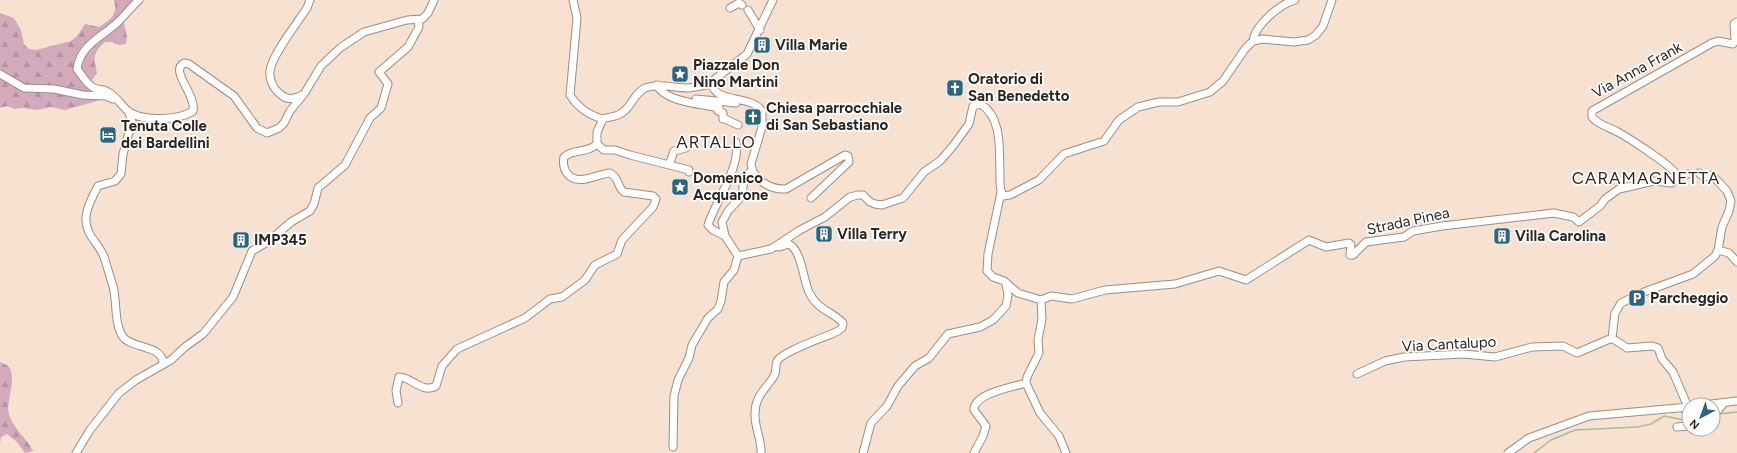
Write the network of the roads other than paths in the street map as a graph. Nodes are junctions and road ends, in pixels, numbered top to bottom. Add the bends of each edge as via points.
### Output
1 (139, 0) edge
2 (310, 0) edge
3 (434, 0) edge
4 (572, 0) edge
5 (774, 0) edge
6 (1295, 0) edge
7 (1332, 0) edge
8 (742, 5) dead end
9 (730, 8) dead end
10 (748, 10) dead end
11 (418, 20) junction
12 (1737, 22) edge
13 (760, 30) junction
14 (1253, 41) junction
15 (0, 74) edge
16 (713, 84) junction
17 (657, 85) junction
18 (304, 94) junction
19 (676, 98) junction
20 (746, 101) junction
21 (120, 102) junction
22 (129, 112) junction
23 (603, 119) junction
24 (738, 125) dead end
25 (736, 142) dead end
26 (597, 144) junction
27 (686, 148) dead end
28 (667, 164) junction
29 (752, 170) junction
30 (689, 171) dead end
31 (1678, 177) junction
32 (1001, 192) junction
33 (811, 198) dead end
34 (725, 236) junction
35 (771, 249) junction
36 (1718, 250) junction
37 (738, 256) junction
38 (1737, 262) edge
39 (1006, 284) junction
40 (1041, 300) junction
41 (1612, 338) junction
42 (163, 364) junction
43 (1357, 374) dead end
44 (1026, 383) junction
45 (1684, 397) edge
46 (1737, 401) edge
47 (1721, 402) edge
48 (1724, 402) junction
49 (398, 403) dead end
50 (1721, 406) edge
51 (1681, 408) edge
52 (1677, 427) dead end
53 (1681, 427) edge
54 (673, 447) dead end
55 (76, 453) edge
56 (761, 453) edge
57 (863, 453) edge
58 (974, 453) edge
59 (1066, 453) edge
60 (1508, 453) edge

1 - 21 street via 119,21 85,49 78,61 78,69 87,82 95,89 107,91
2 - 18 street via 308,8 278,52 270,71 272,84 282,95 292,99
3 - 11 street via 425,17
4 - 23 street via 578,18 570,95 580,108
5 - 13 street
6 - 14 street via 1276,9 1256,32
7 - 14 street via 1324,26 1308,40
8 - 9 street via 739,3
10 - 13 street
11 - 18 street via 407,20 364,32 340,48 321,66
11 - 42 street via 419,27 408,47 379,72 388,84 381,108 368,122 345,164 320,185 310,211 252,252 233,297 203,334
12 - 31 street, Via Anna Frank via 1734,24 1735,40 1732,44 1718,41 1712,43 1592,111 1595,120 1676,171
13 - 16 street via 747,54 721,74
14 - 32 street via 1223,80 1210,92 1178,102 1159,102 1138,107 1120,120 1104,141 1064,154 1040,180 1010,195 1004,196
15 - 21 street via 24,88 106,96
16 - 17 street via 687,88
16 - 20 street via 713,89 718,94
17 - 19 street via 664,94
17 - 23 street via 640,91 621,114
18 - 22 street via 279,128 268,133 254,125 234,96 194,67 184,63 178,71 189,90 193,111 184,116 151,119
19 - 20 street via 736,103
19 - 24 street via 682,102 719,108 718,111 723,113 724,119
20 - 29 street via 757,105 763,114 762,127 751,164
21 - 22 street
22 - 42 street via 132,122 122,154 121,174 115,181 98,186 86,213 86,220 89,235 104,257 113,286 123,337 135,345 153,350 161,357
23 - 26 street via 597,132
25 - 34 street via 734,160 722,197 708,223 713,230
26 - 28 street via 604,150 615,150
26 - 49 street via 587,151 569,153 564,157 568,175 580,180 610,173 624,192 653,196 656,199 655,204 622,240 617,254 595,265 585,280 565,295 550,299 525,318 457,349 442,366 434,388 420,386 399,377
27 - 28 street via 674,151
28 - 30 street
29 - 33 street via 760,181 784,190 845,155 848,156 849,162
29 - 34 street via 744,178 742,196 724,218 722,226
31 - 36 street via 1695,174 1704,178 1712,175 1730,196 1731,208 1722,227
31 - 40 street, Strada Pinea via 1672,183 1654,181 1619,189 1579,222 1573,217 1554,213 1442,226 1413,231 1404,237 1366,242 1350,256 1349,243 1326,247 1309,240 1246,280 1219,271 1175,284 1105,290 1072,299 1051,296
32 - 35 street via 996,124 987,108 978,104 974,106 968,124 953,146 940,161 924,172 903,198 882,205 875,204 863,196 854,195 825,217
32 - 39 street via 987,262 989,274
34 - 37 street
35 - 37 street
35 - 56 street via 787,244 792,246 801,262 812,298 818,306 843,323 838,331 781,356 777,361 774,376 763,389 755,407
36 - 38 street via 1729,254
36 - 41 street via 1710,261 1693,274 1621,303 1615,313
37 - 54 street via 734,270 724,282 720,305 708,318 692,345 689,358 678,380 674,396
39 - 40 street via 1018,293
39 - 57 street via 1006,306 993,320 988,324 945,335 931,356 915,366 898,386 887,406 871,423
40 - 44 street via 1039,353
41 - 43 street, Via Cantalupo via 1577,353 1563,346 1532,347 1494,357 1464,354 1404,357 1385,361
41 - 45 street via 1627,348 1658,348 1662,359 1673,372
42 - 55 street via 119,392
44 - 58 street via 986,395 976,402 974,410 986,426
44 - 59 street via 1044,419 1059,436
46 - 48 street
47 - 48 street
48 - 50 street
51 - 60 street via 1589,416 1529,438
52 - 53 street

